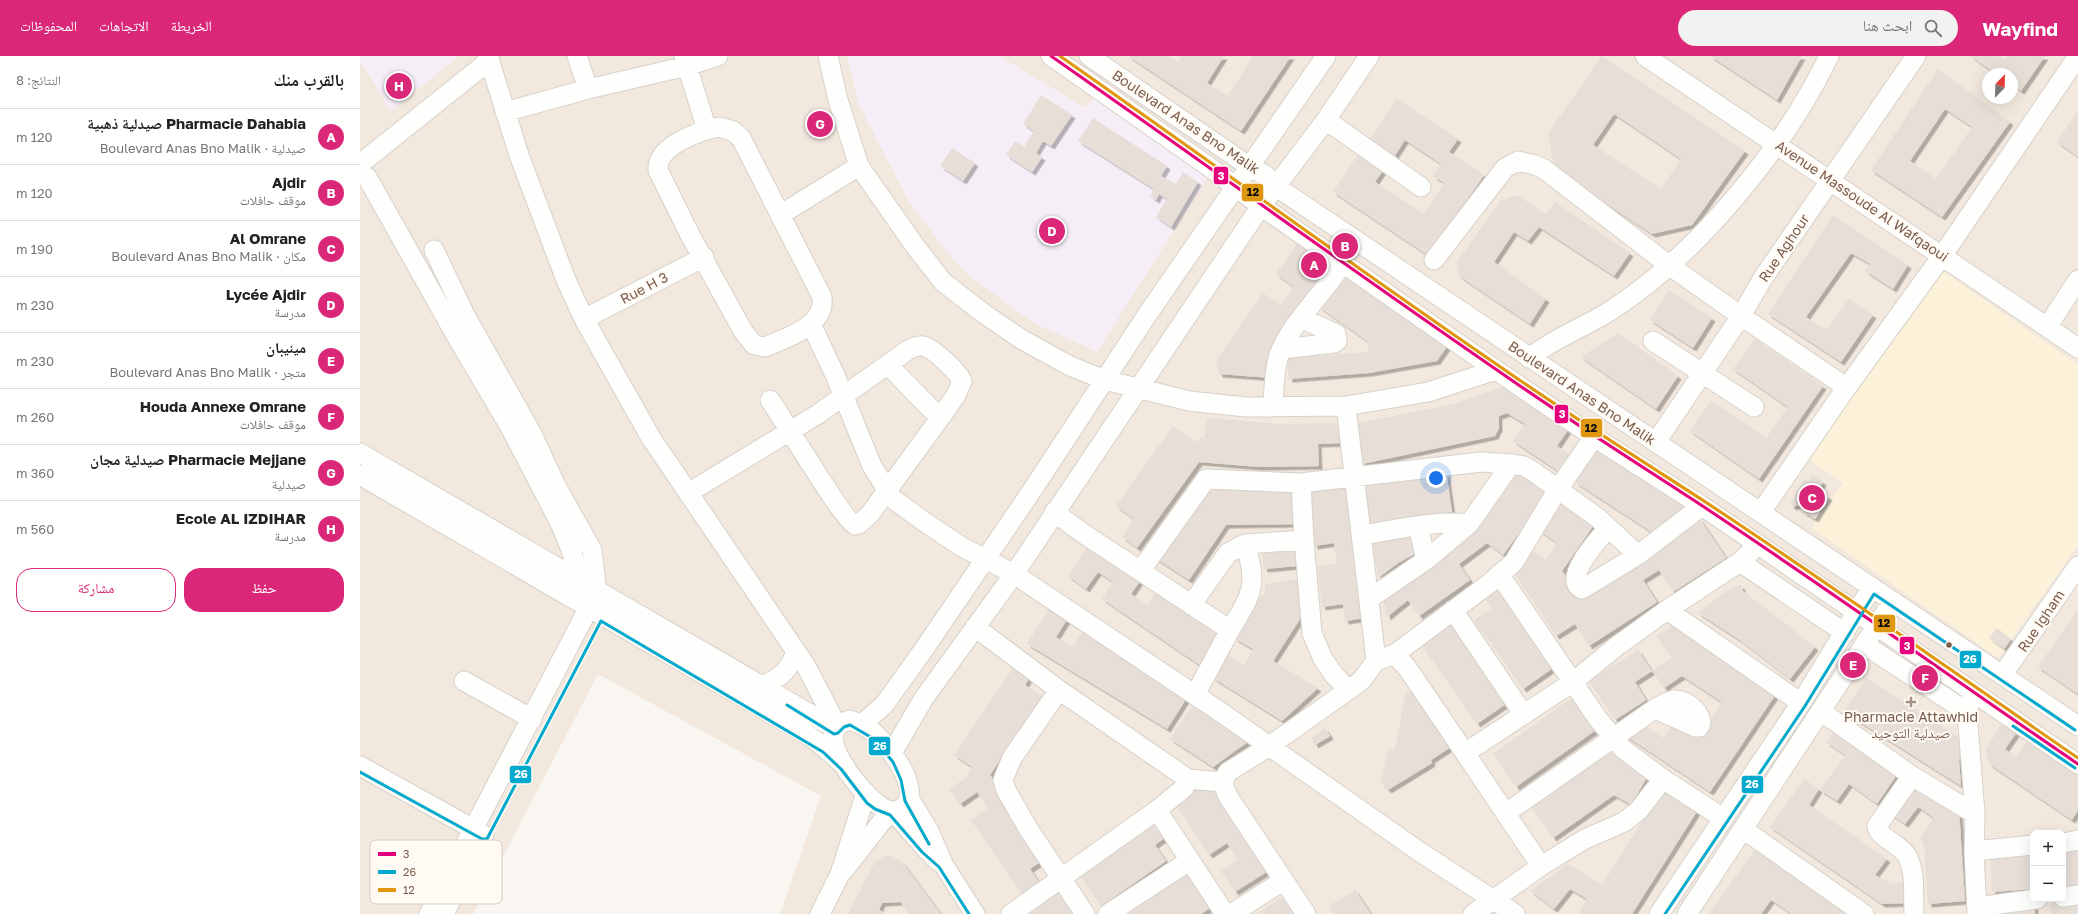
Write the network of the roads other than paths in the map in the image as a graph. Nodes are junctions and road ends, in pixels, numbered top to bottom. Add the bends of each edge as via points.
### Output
1 (577, 56) edge
2 (718, 56) edge
3 (828, 56) edge
4 (1051, 56) edge
5 (1089, 56) edge
6 (1326, 56) edge
7 (1369, 56) edge
8 (1645, 56) edge
9 (1829, 56) edge
10 (1916, 56) edge
11 (2078, 56) edge
12 (489, 58) edge
13 (686, 61) edge
14 (1070, 61) edge
15 (588, 89) junction
16 (504, 112) junction
17 (1326, 120) junction
18 (707, 130) junction
19 (1778, 144) junction
20 (859, 166) junction
21 (1250, 167) junction
22 (364, 170) edge
23 (1831, 181) junction
24 (1275, 186) junction
25 (1236, 188) junction
26 (1421, 188) dead end
27 (1260, 206) junction
28 (780, 215) junction
29 (434, 250) dead end
30 (1942, 256) junction
31 (704, 257) junction
32 (1434, 260) dead end
33 (1343, 263) junction
34 (1670, 266) junction
35 (2078, 280) edge
36 (1741, 316) junction
37 (1301, 318) junction
38 (584, 320) junction
39 (811, 324) junction
40 (2047, 327) junction
41 (1653, 341) dead end
42 (2076, 341) edge
43 (1282, 349) junction
44 (1529, 358) junction
45 (888, 365) junction
46 (1496, 370) junction
47 (1702, 373) junction
48 (1106, 380) junction
49 (1846, 387) junction
50 (1138, 388) junction
51 (843, 396) junction
52 (770, 400) dead end
53 (1346, 406) junction
54 (1273, 407) junction
55 (1754, 407) dead end
56 (940, 418) junction
57 (791, 431) junction
58 (1594, 437) junction
59 (1656, 442) junction
60 (360, 453) edge
61 (1511, 464) junction
62 (360, 475) edge
63 (1355, 476) junction
64 (1301, 483) junction
65 (886, 489) junction
66 (1558, 489) junction
67 (688, 493) junction
68 (1702, 506) junction
69 (1054, 512) junction
70 (1760, 512) junction
71 (1469, 524) junction
72 (1418, 526) junction
73 (1608, 528) junction
74 (1361, 535) junction
75 (1304, 540) junction
76 (1245, 544) junction
77 (1758, 545) junction
78 (1638, 555) junction
79 (986, 559) junction
80 (1426, 560) junction
81 (1740, 562) junction
82 (2078, 566) edge
83 (1141, 570) junction
84 (1014, 574) junction
85 (1499, 574) junction
86 (580, 580) junction
87 (1872, 587) junction
88 (1369, 599) junction
89 (1893, 601) junction
90 (598, 603) junction
91 (1191, 605) junction
92 (1453, 610) junction
93 (1668, 610) junction
94 (1858, 612) junction
95 (1877, 626) junction
96 (975, 627) junction
97 (1230, 630) junction
98 (1845, 632) junction
99 (1865, 645) junction
100 (1395, 654) junction
101 (801, 658) junction
102 (1376, 661) junction
103 (2003, 674) junction
104 (464, 680) dead end
105 (1573, 682) junction
106 (763, 685) junction
107 (1059, 690) junction
108 (1349, 690) junction
109 (1972, 693) junction
110 (1195, 695) junction
111 (1801, 703) junction
112 (1655, 709) dead end
113 (1822, 712) junction
114 (1967, 712) junction
115 (1524, 715) junction
116 (532, 719) junction
117 (846, 725) junction
118 (2078, 726) edge
119 (1614, 738) junction
120 (1268, 747) junction
121 (892, 753) junction
122 (1465, 753) junction
123 (2078, 764) edge
124 (360, 766) edge
125 (845, 766) junction
126 (1912, 776) junction
127 (1188, 779) junction
128 (1663, 779) junction
129 (1223, 782) junction
130 (866, 793) junction
131 (909, 798) junction
132 (1157, 810) junction
133 (892, 811) junction
134 (1506, 814) junction
135 (1975, 814) junction
136 (1723, 818) junction
137 (1743, 829) junction
138 (479, 833) junction
139 (475, 840) edge
140 (476, 840) edge
141 (2078, 840) edge
142 (2066, 842) edge
143 (2030, 845) edge
144 (1974, 851) junction
145 (1189, 861) junction
146 (943, 864) junction
147 (1541, 866) junction
148 (840, 874) junction
149 (1060, 879) junction
150 (1283, 881) junction
151 (2078, 895) edge
152 (2066, 897) edge
153 (1494, 900) junction
154 (2030, 900) edge
155 (2040, 902) edge
156 (435, 904) edge
157 (448, 904) edge
158 (1977, 911) edge
159 (429, 914) edge
160 (444, 914) edge
161 (820, 914) edge
162 (975, 914) edge
163 (1011, 914) edge
164 (1084, 914) edge
165 (1108, 914) edge
166 (1225, 914) edge
167 (1231, 914) edge
168 (1306, 914) edge
169 (1473, 914) edge
170 (1515, 914) edge
171 (1659, 914) edge
172 (1687, 914) edge
173 (1864, 914) edge
174 (1914, 914) edge
175 (2040, 914) edge

1 - 15 street
2 - 13 street
3 - 20 street via 838,100
4 - 14 street, Boulevard Anas Bno Malik
5 - 21 street, Boulevard Anas Bno Malik
6 - 21 street
7 - 17 street
8 - 19 street, Avenue Massoude Al Wafqaoui
9 - 19 street via 1813,90
10 - 23 street, Rue Aghour
11 - 30 street
12 - 16 street
12 - 22 street
13 - 15 street
13 - 18 street
14 - 25 street, Boulevard Anas Bno Malik
15 - 16 street
16 - 38 street via 560,266
17 - 24 street
17 - 26 street
18 - 28 street via 726,128 741,138
18 - 31 street via 672,146 664,152 658,164 658,170 667,189
19 - 23 street, Avenue Massoude Al Wafqaoui
19 - 34 street via 1732,200
20 - 28 street
20 - 48 street via 893,218 943,282 1021,339 1070,366
21 - 24 street, Boulevard Anas Bno Malik via 1264,175
21 - 25 street
22 - 86 street via 510,427 561,525
23 - 30 street, Avenue Massoude Al Wafqaoui
23 - 36 street, Rue Aghour via 1763,278
24 - 27 street
24 - 44 street, Boulevard Anas Bno Malik
25 - 27 street, Boulevard Anas Bno Malik
25 - 48 street via 1147,315
27 - 33 street, Boulevard Anas Bno Malik
27 - 50 street
28 - 39 street via 822,297 822,311
29 - 90 street via 466,317 532,434 556,486 592,550
30 - 40 street, Avenue Massoude Al Wafqaoui
30 - 49 street
31 - 38 street, Rue H 3
31 - 39 street via 744,332 754,344 765,347
32 - 34 street via 1505,168 1518,161 1544,169
33 - 37 street via 1333,280
33 - 46 street, Boulevard Anas Bno Malik
34 - 36 street
34 - 44 street via 1610,311 1545,345
35 - 40 street
36 - 47 street, Rue Aghour
36 - 49 street
37 - 43 street
37 - 43 street via 1336,334 1337,341 1334,344
38 - 67 street via 651,438
39 - 51 street
40 - 42 street, Avenue Massoude Al Wafqaoui
41 - 47 street
43 - 54 street via 1277,362
44 - 59 street, Boulevard Anas Bno Malik
45 - 51 street
45 - 56 street
45 - 56 street via 908,350 922,346 929,348 956,372 962,381 961,385
46 - 53 street via 1428,392
46 - 58 street, Boulevard Anas Bno Malik
47 - 55 street
47 - 59 street, Rue Aghour
48 - 50 street
48 - 79 street
49 - 70 street
50 - 54 street via 1189,401
50 - 69 street
51 - 57 street
51 - 65 street via 872,466
52 - 57 street
53 - 54 street
53 - 63 street
56 - 65 street
57 - 65 street via 851,524 859,524
57 - 67 street
58 - 66 street
58 - 68 street, Boulevard Anas Bno Malik
59 - 70 street, Boulevard Anas Bno Malik
60 - 86 street
61 - 63 street via 1481,462
61 - 66 street via 1524,466
61 - 71 street
62 - 90 street
63 - 64 street
63 - 74 street
64 - 75 street
64 - 83 street via 1206,479
65 - 79 street via 893,499 926,523
66 - 73 street
66 - 85 street via 1514,562
67 - 101 street
68 - 77 street, Boulevard Anas Bno Malik
68 - 78 street
69 - 83 street
69 - 84 street
70 - 87 street, Boulevard Anas Bno Malik
71 - 72 street
71 - 80 street
72 - 74 street
72 - 80 street
73 - 78 street
73 - 78 street via 1577,570 1575,580 1578,587 1586,588
74 - 88 street
75 - 76 street
75 - 108 street via 1312,633 1334,675
76 - 91 street via 1233,549 1224,558
76 - 97 street via 1252,573 1252,590
77 - 81 street
77 - 94 street, Boulevard Anas Bno Malik
79 - 84 street
79 - 117 street via 884,705
80 - 88 street
81 - 93 street
81 - 98 street
82 - 103 street, Rue Igham
83 - 91 street
84 - 96 street
84 - 110 street
85 - 92 street
85 - 105 street
86 - 90 street
87 - 89 street, Boulevard Anas Bno Malik
87 - 94 street
88 - 102 street
89 - 95 street
89 - 103 street, Boulevard Anas Bno Malik
90 - 106 street
90 - 116 street
90 - 125 street via 805,733
90 - 138 street
91 - 97 street
92 - 100 street
92 - 115 street
93 - 105 street via 1617,646
93 - 111 street
94 - 95 street, Boulevard Anas Bno Malik
94 - 98 street
95 - 99 street
95 - 109 street, Boulevard Anas Bno Malik
96 - 107 street
96 - 121 street via 924,698
97 - 110 street
98 - 111 street
99 - 113 street
99 - 114 street
100 - 102 street
100 - 122 street
101 - 106 street via 792,663 774,681
101 - 117 street
102 - 108 street via 1361,681
103 - 118 street, Boulevard Anas Bno Malik
104 - 116 street
105 - 115 street
105 - 119 street
106 - 117 street
107 - 127 street
107 - 149 street via 1012,758 1003,780 1006,790
108 - 120 street
109 - 114 street
109 - 123 street, Boulevard Anas Bno Malik
110 - 120 street
111 - 136 street
112 - 119 street
113 - 126 street
113 - 137 street
114 - 135 street
115 - 122 street
116 - 138 street
117 - 121 street via 870,729
117 - 125 street via 834,740
119 - 128 street via 1623,749
119 - 134 street
120 - 129 street via 1234,767
120 - 153 street
121 - 131 street via 907,780
122 - 134 street
124 - 138 street
125 - 130 street
126 - 135 street
126 - 174 street via 1877,826 1881,833 1902,849 1910,860
127 - 129 street
127 - 132 street via 1184,788
128 - 136 street
128 - 147 street via 1639,810 1624,822 1585,839
129 - 150 street via 1223,788 1229,798
130 - 133 street
130 - 148 street
131 - 133 street via 905,806
131 - 146 street via 929,831
132 - 145 street
132 - 149 street
133 - 146 street
133 - 148 street
134 - 147 street
135 - 144 street
136 - 171 street
137 - 172 street
137 - 173 street
138 - 139 street
138 - 140 street
141 - 142 street
143 - 144 street
144 - 158 street
145 - 165 street
145 - 166 street
146 - 162 street
147 - 153 street
148 - 161 street
149 - 163 street
149 - 164 street
150 - 167 street
150 - 168 street
151 - 152 street
153 - 169 street
153 - 170 street
154 - 158 street
155 - 175 street
156 - 159 street
157 - 160 street

